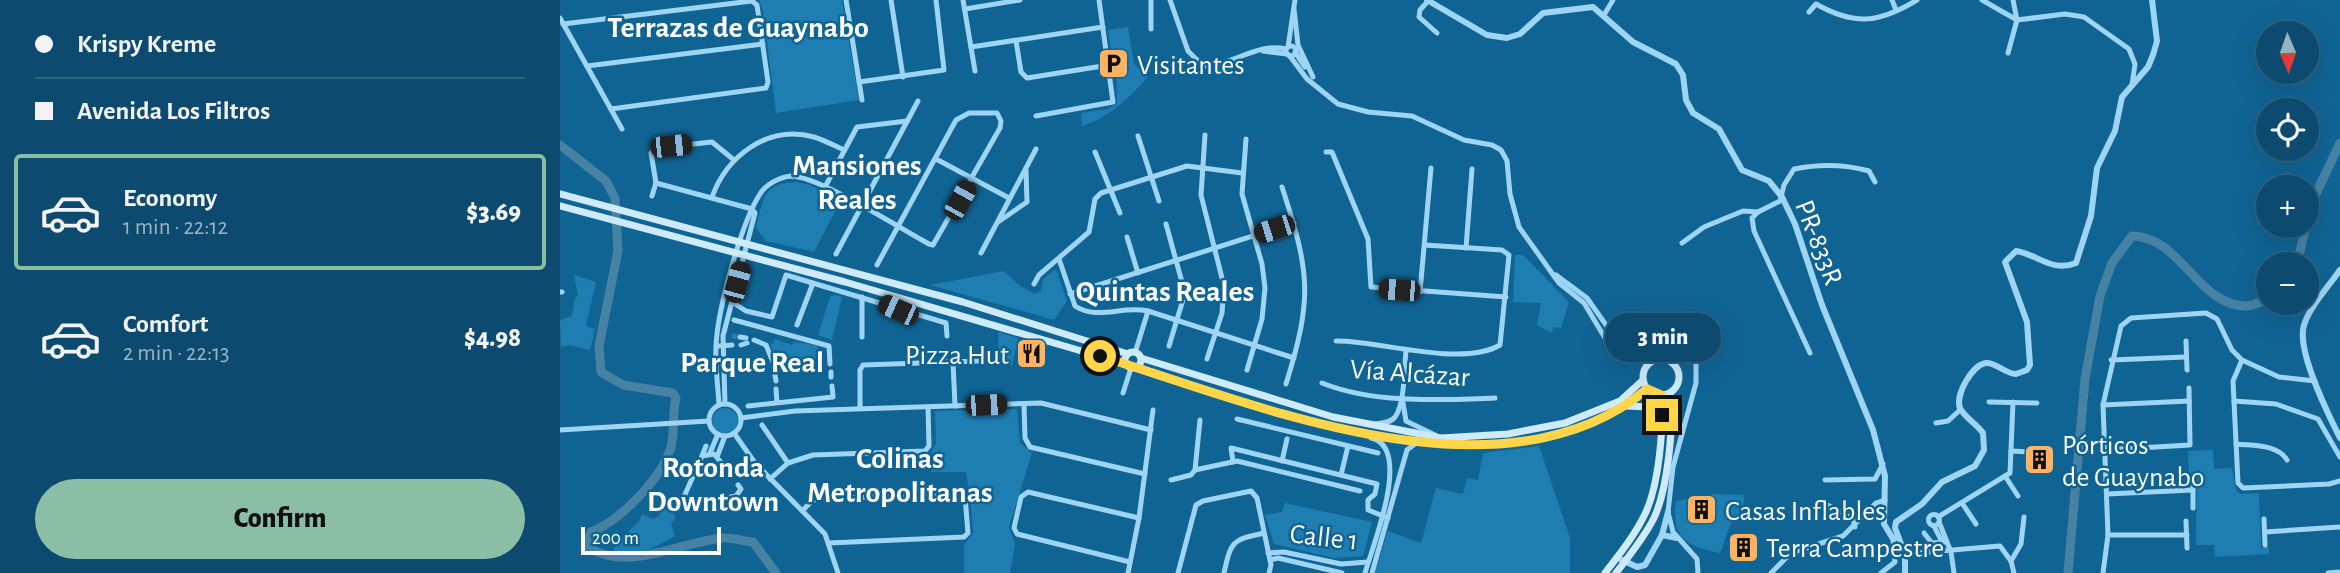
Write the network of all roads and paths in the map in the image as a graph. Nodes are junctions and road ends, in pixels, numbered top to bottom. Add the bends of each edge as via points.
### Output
1 (846, 0) edge
2 (891, 0) edge
3 (936, 0) edge
4 (963, 0) edge
5 (1020, 0) edge
6 (1099, 0) edge
7 (1151, 0) edge
8 (1170, 0) edge
9 (1294, 0) edge
10 (1613, 0) edge
11 (1892, 0) edge
12 (1917, 0) edge
13 (1982, 0) edge
14 (2013, 0) edge
15 (2152, 0) edge
16 (1428, 1) edge
17 (965, 9) junction
18 (1294, 9) junction
19 (1896, 10) junction
20 (1808, 12) dead end
21 (1604, 15) junction
22 (2017, 20) junction
23 (561, 21) edge
24 (1103, 27) junction
25 (1295, 27) junction
26 (1151, 29) dead end
27 (1437, 33) dead end
28 (1016, 41) junction
29 (763, 44) junction
30 (971, 47) junction
31 (1295, 50) junction
32 (1287, 51) junction
33 (2008, 53) dead end
34 (1109, 65) junction
35 (587, 66) junction
36 (975, 71) dead end
37 (903, 77) junction
38 (1313, 77) junction
39 (859, 82) junction
40 (2132, 85) junction
41 (1321, 90) junction
42 (862, 100) dead end
43 (918, 101) dead end
44 (611, 108) junction
45 (1036, 116) dead end
46 (907, 121) junction
47 (622, 129) dead end
48 (1205, 135) dead end
49 (1138, 136) dead end
50 (1246, 139) dead end
51 (1036, 149) dead end
52 (844, 150) junction
53 (1095, 152) dead end
54 (1326, 152) dead end
55 (936, 159) junction
56 (734, 160) junction
57 (1025, 168) junction
58 (1202, 168) junction
59 (1431, 168) dead end
60 (1472, 169) dead end
61 (1242, 173) junction
62 (1150, 176) junction
63 (972, 178) junction
64 (1875, 182) dead end
65 (656, 183) junction
66 (825, 187) junction
67 (1282, 187) dead end
68 (1111, 189) junction
69 (560, 194) edge
70 (652, 196) dead end
71 (712, 197) junction
72 (1782, 197) junction
73 (1009, 198) junction
74 (1159, 201) dead end
75 (560, 206) edge
76 (860, 207) junction
77 (752, 209) junction
78 (1758, 212) junction
79 (1120, 213) dead end
80 (998, 222) junction
81 (1294, 223) junction
82 (1166, 224) dead end
83 (897, 227) junction
84 (1254, 236) junction
85 (1127, 237) dead end
86 (744, 243) junction
87 (1682, 243) dead end
88 (1425, 245) junction
89 (1215, 248) junction
90 (1466, 248) junction
91 (981, 253) dead end
92 (835, 254) dead end
93 (740, 256) junction
94 (1059, 258) junction
95 (1177, 260) junction
96 (877, 265) dead end
97 (2340, 270) edge
98 (1138, 272) junction
99 (813, 283) junction
100 (1034, 284) dead end
101 (1420, 292) junction
102 (1070, 294) junction
103 (862, 297) junction
104 (1506, 297) junction
105 (732, 302) junction
106 (1148, 311) junction
107 (734, 320) dead end
108 (1177, 321) junction
109 (797, 325) dead end
110 (771, 331) junction
111 (1216, 333) junction
112 (720, 336) junction
113 (732, 336) tunnel mouth
114 (947, 336) dead end
115 (862, 337) dead end
116 (1336, 341) dead end
117 (2186, 341) dead end
118 (755, 342) dead end
119 (732, 345) tunnel mouth
120 (766, 345) junction
121 (1255, 345) junction
122 (719, 346) junction
123 (1169, 346) dead end
124 (1406, 352) junction
125 (1810, 353) dead end
126 (1135, 355) junction
127 (2186, 357) junction
128 (1294, 358) junction
129 (1207, 359) dead end
130 (2111, 360) junction
131 (2242, 360) junction
132 (978, 361) dead end
133 (953, 362) junction
134 (830, 364) dead end
135 (1131, 366) junction
136 (775, 367) dead end
137 (1247, 370) dead end
138 (2187, 370) dead end
139 (1643, 380) junction
140 (2315, 381) junction
141 (1322, 383) dead end
142 (1286, 384) dead end
143 (832, 386) dead end
144 (2189, 388) dead end
145 (776, 389) dead end
146 (1647, 389) junction
147 (1123, 393) dead end
148 (1670, 393) junction
149 (1661, 395) junction
150 (1402, 397) junction
151 (1495, 398) dead end
152 (2189, 401) junction
153 (2234, 401) junction
154 (777, 402) junction
155 (1989, 402) dead end
156 (2013, 402) junction
157 (2037, 403) dead end
158 (1024, 404) junction
159 (722, 405) junction
160 (2103, 405) junction
161 (748, 406) dead end
162 (955, 406) junction
163 (928, 407) junction
164 (1622, 407) junction
165 (860, 408) junction
166 (1153, 410) dead end
167 (1961, 410) junction
168 (2340, 417) edge
169 (741, 418) junction
170 (1237, 419) dead end
171 (1200, 420) dead end
172 (2331, 420) junction
173 (709, 421) junction
174 (1936, 423) dead end
175 (762, 425) dead end
176 (1372, 425) junction
177 (1662, 425) junction
178 (1349, 429) junction
179 (560, 430) edge
180 (1150, 430) junction
181 (734, 433) junction
182 (721, 435) junction
183 (1441, 438) junction
184 (2340, 438) edge
185 (1287, 439) dead end
186 (1420, 443) junction
187 (2236, 444) junction
188 (706, 446) dead end
189 (1348, 446) junction
190 (2105, 450) junction
191 (2011, 451) junction
192 (2031, 452) dead end
193 (1378, 453) dead end
194 (714, 455) junction
195 (702, 456) junction
196 (2340, 457) edge
197 (2287, 460) dead end
198 (1282, 461) junction
199 (1233, 462) junction
200 (788, 463) junction
201 (1884, 464) junction
202 (1312, 468) junction
203 (1195, 470) junction
204 (730, 473) dead end
205 (1145, 474) junction
206 (1341, 475) junction
207 (2005, 476) junction
208 (2193, 476) dead end
209 (771, 479) junction
210 (1310, 479) junction
211 (1171, 480) dead end
212 (1825, 480) dead end
213 (2340, 481) edge
214 (738, 485) dead end
215 (2193, 489) junction
216 (1360, 491) dead end
217 (1375, 494) junction
218 (2107, 494) junction
219 (2018, 496) dead end
220 (1885, 500) junction
221 (1822, 502) dead end
222 (1388, 503) junction
223 (1962, 503) junction
224 (2193, 508) dead end
225 (803, 510) junction
226 (1668, 512) junction
227 (1385, 517) junction
228 (2024, 517) dead end
229 (1139, 518) junction
230 (2264, 519) dead end
231 (2186, 521) dead end
232 (1976, 524) dead end
233 (1855, 527) junction
234 (2340, 527) edge
235 (2265, 532) junction
236 (1264, 533) junction
237 (1924, 533) dead end
238 (2187, 534) junction
239 (1662, 535) junction
240 (2108, 535) junction
241 (1677, 538) junction
242 (1895, 538) junction
243 (1946, 541) junction
244 (830, 542) junction
245 (2265, 545) dead end
246 (2187, 548) dead end
247 (1951, 552) junction
248 (1268, 553) junction
249 (1905, 554) junction
250 (1270, 560) junction
251 (1621, 560) junction
252 (2011, 561) junction
253 (1130, 562) junction
254 (1371, 563) junction
255 (2340, 572) edge
256 (838, 573) edge
257 (1128, 573) edge
258 (1178, 573) edge
259 (1224, 573) edge
260 (1269, 573) edge
261 (1342, 573) edge
262 (1365, 573) edge
263 (1372, 573) edge
264 (1605, 573) edge
265 (1616, 573) edge
266 (1698, 573) edge
267 (1771, 573) edge
268 (1881, 573) edge
269 (1905, 573) edge
270 (1954, 573) edge
271 (2014, 573) edge
272 (2104, 573) edge
273 (2328, 573) edge

1 - 39 street
2 - 37 street
3 - 37 street via 944,70
4 - 17 street
5 - 17 street
6 - 24 street
7 - 26 street
8 - 32 street via 1197,64 1221,64 1270,47
9 - 18 street
10 - 21 street
11 - 19 street
12 - 19 street
13 - 22 street
14 - 22 street
15 - 40 street via 2157,41 2148,67
16 - 21 street via 1487,35 1507,38 1520,34 1543,13 1593,7
16 - 27 street via 1419,17
17 - 30 street
18 - 25 street
18 - 32 street
19 - 20 street via 1865,20 1838,15 1816,4
21 - 72 street, PR-833R / PR-833R via 1633,42 1676,64 1693,113 1719,130 1742,170 1769,181
22 - 33 street
22 - 40 street via 2065,14 2084,17 2129,49 2135,64
23 - 29 street via 756,3
23 - 35 street
24 - 28 street
24 - 34 street
25 - 31 street
25 - 38 street
28 - 30 street
28 - 34 street via 1021,72 1027,78
29 - 35 street
29 - 44 street via 768,87
30 - 36 street
31 - 32 street
31 - 38 street
32 - 41 street
34 - 45 street via 1112,103
35 - 44 street
37 - 39 street
38 - 41 street
39 - 42 street
40 - 167 street via 2122,97 2115,131 2097,168 2091,216 2076,263 2056,266 2016,251 2005,262 2026,322 2030,365 2016,374 1990,362 1978,365 1962,393
41 - 226 street via 1347,108 1412,116 1464,140 1501,150 1519,227 1552,273 1584,303 1611,348 1625,350 1641,336 1659,331 1691,342 1699,360 1696,383 1673,467
43 - 46 street
44 - 47 street
46 - 52 street via 860,125
46 - 76 street
48 - 58 street
49 - 62 street
50 - 61 street
51 - 57 street
52 - 56 street via 815,137 785,135 757,143
52 - 66 street
53 - 68 street
54 - 101 street via 1332,152 1368,239 1370,286
55 - 63 street
55 - 63 street via 958,118 997,113 1002,125
55 - 83 street
56 - 65 street via 712,142 656,148 651,153
56 - 71 street
57 - 73 street
57 - 80 street via 1027,202
58 - 61 street
58 - 62 street via 1181,167
58 - 89 street via 1201,195
59 - 88 street
60 - 90 street
61 - 84 street via 1242,194
62 - 68 street
62 - 74 street
63 - 73 street
63 - 83 street via 933,245
64 - 72 street via 1868,171 1855,167 1805,167 1788,176
65 - 70 street
65 - 71 street
66 - 76 street
66 - 77 street via 801,177 787,177 766,187
67 - 81 street
68 - 79 street
68 - 94 street via 1095,198 1089,232
69 - 86 main road
71 - 77 street
72 - 78 street
72 - 201 street, PR-833R / PR-833R
73 - 80 street
75 - 93 main road
76 - 83 street
76 - 92 street
77 - 86 street via 755,213
78 - 87 street via 1743,211 1704,227
78 - 125 street via 1752,218 1754,231
80 - 91 street
81 - 84 street
81 - 128 street via 1306,285 1303,328
82 - 95 street
83 - 96 street
84 - 89 street
84 - 121 street via 1265,288
85 - 98 street
86 - 93 street
86 - 126 main road via 963,302
88 - 90 street
88 - 101 street
89 - 95 street
89 - 111 street via 1224,286
90 - 104 street via 1504,250 1509,255
93 - 105 street
93 - 112 street
93 - 135 main road
94 - 100 street
94 - 102 street
95 - 98 street
95 - 108 street via 1185,293
97 - 140 street via 2303,328
98 - 102 street
99 - 103 street
99 - 105 street via 786,275 769,318
99 - 109 street
101 - 104 street
102 - 106 street via 1075,306 1088,312 1127,307
103 - 114 street via 946,323
103 - 115 street
104 - 124 street via 1503,339 1495,348
105 - 112 street
106 - 108 street
106 - 126 street
107 - 110 street
108 - 111 street
108 - 123 street
110 - 120 street
110 - 134 street via 829,346
111 - 121 street
111 - 129 street
112 - 113 street
112 - 122 street
116 - 124 street
117 - 127 street
118 - 120 street
119 - 122 street
120 - 136 street
121 - 128 street
121 - 137 street
122 - 159 street
124 - 150 street
126 - 135 main road
126 - 135 main road
126 - 176 main road
127 - 130 street
127 - 138 street
128 - 142 street
130 - 131 street via 2121,326 2131,318 2206,313 2217,319
130 - 160 street
131 - 140 street via 2278,377
131 - 153 street via 2233,381
132 - 133 street
133 - 162 street
133 - 165 street via 863,365
135 - 147 street
135 - 178 main road
139 - 146 main road
139 - 148 main road via 1648,365 1668,361 1679,377
139 - 183 main road via 1620,401 1565,423 1508,434
140 - 172 street
141 - 150 street, Vía Alcázar
143 - 154 street via 833,397
144 - 152 street
145 - 154 street
146 - 149 main road
146 - 164 main road
148 - 149 main road
148 - 251 main road via 1671,424 1659,502 1653,520
149 - 177 main road
150 - 151 street, Vía Alcázar
150 - 176 street via 1395,418
150 - 183 street via 1406,421
152 - 160 street
152 - 190 street via 2190,445
153 - 187 street
153 - 196 street via 2276,404 2312,417 2326,429
154 - 161 street
155 - 156 street
156 - 157 street
156 - 191 street
158 - 162 street
158 - 180 street via 1041,403
158 - 205 street via 1025,438 1030,447
159 - 169 street via 737,409
159 - 173 street via 712,411
160 - 190 street
162 - 163 street
163 - 165 street
163 - 200 street via 929,446 925,451 813,455
164 - 177 main road via 1649,407
164 - 186 main road via 1570,430 1508,443 1457,447
165 - 169 street
166 - 180 street
167 - 174 street via 1948,421
167 - 242 street via 1983,432 1983,455 1975,466 1942,482 1896,522
168 - 172 street
169 - 181 street
170 - 189 street
171 - 203 street
172 - 184 street
173 - 179 street
173 - 182 street
175 - 200 street
176 - 183 main road
177 - 251 main road via 1648,507
178 - 186 main road
178 - 222 street via 1388,448
180 - 205 street
181 - 182 street
181 - 209 street
182 - 194 street
185 - 198 street
186 - 222 street via 1408,447
187 - 197 street via 2274,449
187 - 213 street via 2238,483 2243,488
188 - 195 street
189 - 193 street
189 - 206 street
190 - 218 street
191 - 192 street
191 - 207 street via 2010,473
194 - 195 street
194 - 204 street
195 - 214 street via 684,506 736,496 741,491
198 - 199 street via 1231,448
198 - 202 street
199 - 203 street
199 - 210 street
200 - 209 street
201 - 212 street via 1875,479
201 - 220 street, PR-833R / PR-833R
202 - 206 street
202 - 210 street
203 - 211 street
205 - 229 street
206 - 217 street via 1377,484
207 - 219 street
207 - 223 street
208 - 215 street
209 - 225 street
210 - 216 street
215 - 218 street
215 - 224 street
217 - 222 street
217 - 227 street via 1367,506 1370,512
218 - 240 street
220 - 233 street
220 - 242 street, PR-833R / PR-833R via 1884,524
221 - 233 street via 1853,519
222 - 227 street
223 - 232 street
223 - 243 street via 1937,522
225 - 244 street
225 - 244 street via 820,498 965,496 968,533 964,537
226 - 239 street
226 - 241 street
227 - 254 street
228 - 252 street via 2021,544
229 - 253 street
229 - 253 street via 1025,492 1014,528 1017,534
230 - 235 street
231 - 238 street
233 - 267 street via 1839,539 1791,553
234 - 235 street
235 - 245 street
236 - 248 street
236 - 258 street via 1257,498 1251,491 1203,500 1191,515
236 - 259 street via 1233,543
237 - 243 street via 1932,543
238 - 240 street
238 - 246 street
239 - 241 street
239 - 251 street via 1645,565 1637,567
240 - 272 street
241 - 266 street via 1694,554
242 - 249 street, PR-833R
242 - 268 street via 1895,562
243 - 247 street
244 - 256 street
247 - 249 street
247 - 252 street via 2000,546
247 - 270 street
248 - 250 street
248 - 254 street, Calle 1 via 1341,564
249 - 269 street
250 - 260 street
250 - 261 street, Calle 1
251 - 264 main road
251 - 265 main road
252 - 271 street
253 - 257 street
254 - 262 street
254 - 263 street
255 - 273 street

